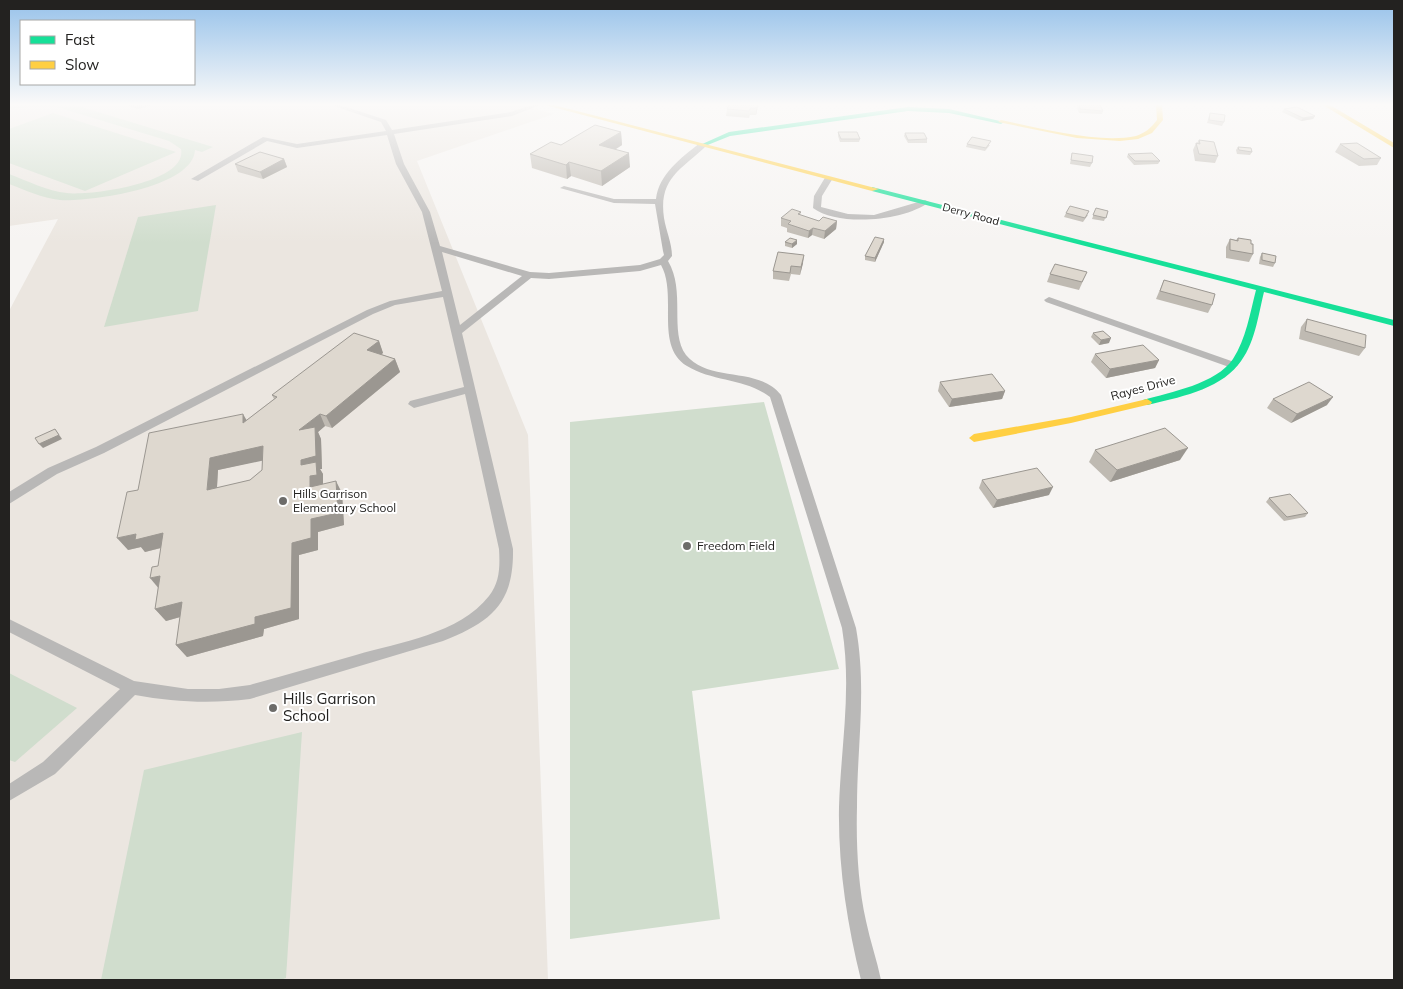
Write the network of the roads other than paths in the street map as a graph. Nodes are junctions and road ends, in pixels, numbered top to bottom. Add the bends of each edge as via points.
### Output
1 (244, 151) edge
2 (396, 151) edge
3 (695, 151) edge
4 (726, 151) edge
5 (829, 178) junction
6 (195, 179) dead end
7 (564, 188) dead end
8 (658, 202) junction
9 (925, 202) junction
10 (436, 248) junction
11 (663, 261) junction
12 (529, 275) junction
13 (1260, 289) junction
14 (447, 293) junction
15 (1049, 300) dead end
16 (1394, 323) edge
17 (457, 332) junction
18 (1233, 365) junction
19 (470, 390) junction
20 (414, 404) dead end
21 (974, 438) dead end
22 (9, 499) edge
23 (9, 625) edge
24 (132, 688) junction
25 (9, 793) edge
26 (872, 980) edge

1 - 6 lane
2 - 10 lane via 426,212
3 - 8 lane via 667,178
4 - 5 street, Derry Road
5 - 9 street, Derry Road
5 - 9 lane via 818,196 817,208 844,216 868,218 886,215
7 - 8 lane via 614,201
8 - 11 lane via 668,247 668,256
9 - 13 street, Derry Road
10 - 12 lane
10 - 14 lane
11 - 12 lane via 640,268 571,275
11 - 26 lane via 672,279 675,328 681,354 689,363 702,369 759,384 775,396 849,628 855,686 848,807 850,864 856,918
12 - 17 lane
13 - 16 street, Derry Road
13 - 18 street, Rayes Drive via 1245,343
14 - 17 lane
14 - 22 lane via 393,303 370,312 100,450 61,466
15 - 18 lane
17 - 19 lane
18 - 21 street, Rayes Drive via 1199,386 1149,402
19 - 20 lane
19 - 24 lane via 506,549 506,573 500,592 485,611 451,632 250,692 219,696 161,694
23 - 24 lane
24 - 25 lane via 49,768

